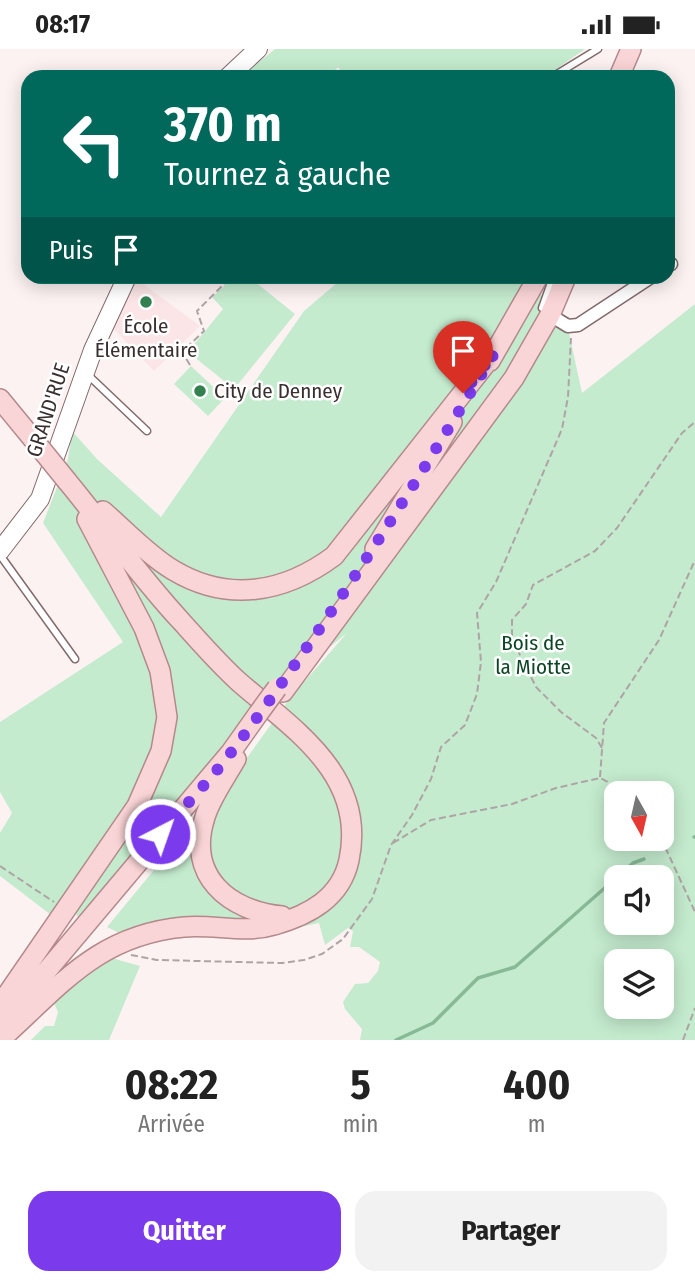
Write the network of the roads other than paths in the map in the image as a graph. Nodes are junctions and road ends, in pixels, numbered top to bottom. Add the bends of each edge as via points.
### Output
1 (258, 49) edge
2 (598, 49) edge
3 (236, 70) edge
4 (564, 70) edge
5 (124, 284) edge
6 (534, 284) edge
7 (552, 284) edge
8 (562, 284) edge
9 (640, 284) edge
10 (520, 309) junction
11 (546, 311) junction
12 (495, 352) junction
13 (84, 373) junction
14 (0, 399) edge
15 (146, 431) dead end
16 (67, 481) junction
17 (0, 553) edge
18 (75, 659) dead end
19 (280, 690) junction
20 (262, 716) junction
21 (236, 758) junction
22 (296, 918) junction
23 (0, 1005) edge
24 (19, 1022) junction
25 (0, 1033) edge
26 (0, 1039) edge

1 - 3 street
2 - 4 lane
5 - 13 street, GRAND'RUE
6 - 10 main road
7 - 11 lane
8 - 11 main road
9 - 11 street via 578,325 568,327
10 - 11 lane
10 - 12 main road
11 - 19 main road via 514,378
12 - 16 main road via 334,556 280,587 247,592 211,588 172,570
12 - 19 main road via 383,537
13 - 15 lane
13 - 17 street, GRAND'RUE via 40,499
14 - 16 main road, bridge
16 - 22 main road via 179,619 324,758 342,791 351,848 345,876 334,893
16 - 23 main road via 144,628 160,671 167,717 161,751 137,806
17 - 18 lane
19 - 20 main road, bridge
20 - 21 main road
20 - 25 main road via 12,1012
21 - 22 main road via 205,816 203,860 212,883 227,900 256,913
21 - 24 main road
22 - 24 main road via 271,926 153,930 126,939 93,956
24 - 26 main road

